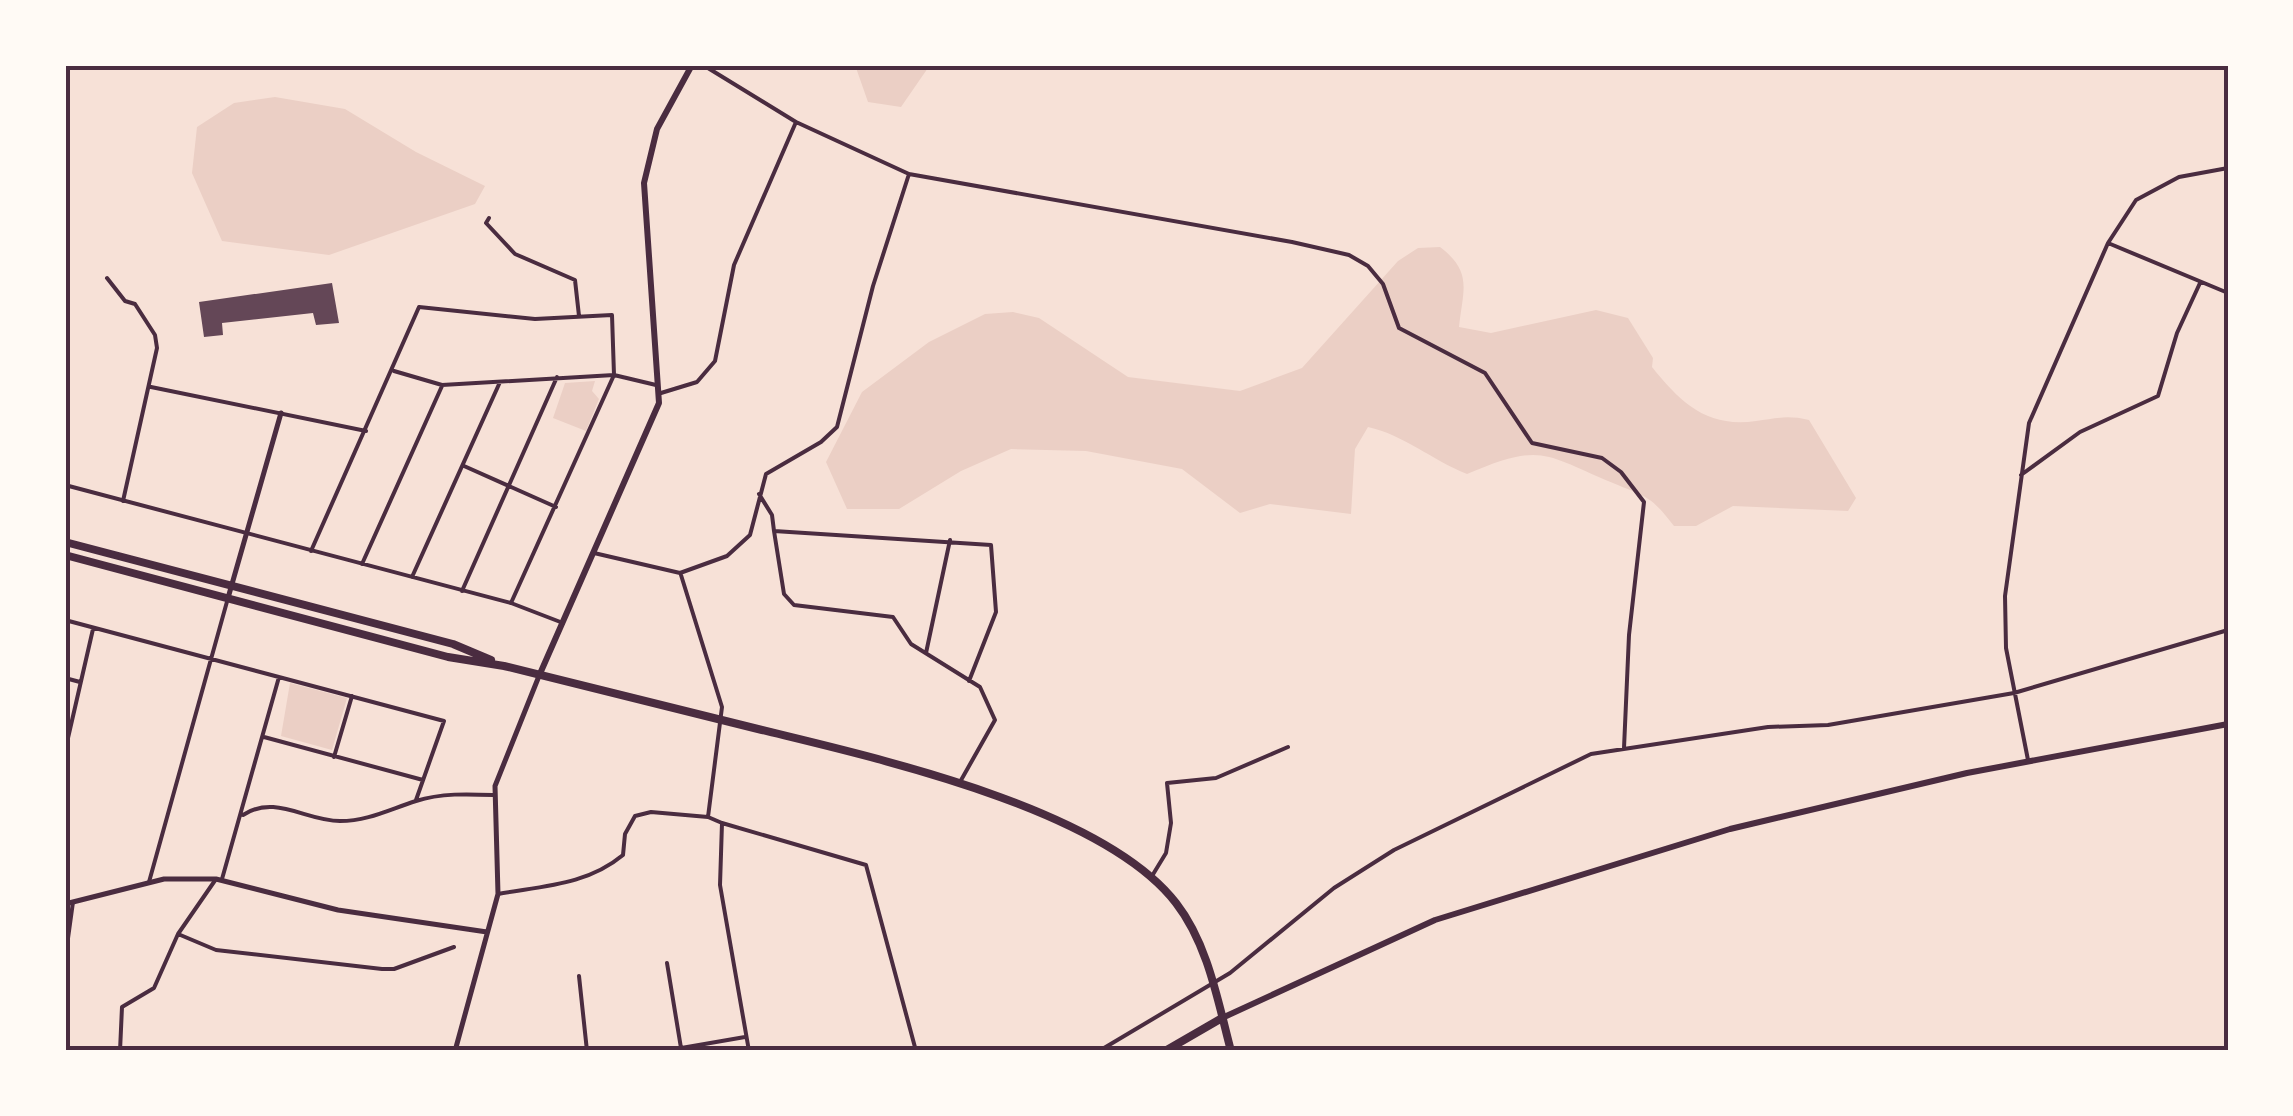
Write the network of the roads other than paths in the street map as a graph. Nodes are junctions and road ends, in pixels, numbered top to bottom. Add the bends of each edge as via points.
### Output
1 (692, 65) edge
2 (703, 65) edge
3 (796, 122) junction
4 (2228, 168) edge
5 (909, 174) junction
6 (488, 218) dead end
7 (2108, 243) junction
8 (107, 278) dead end
9 (2200, 284) junction
10 (2228, 293) edge
11 (578, 316) junction
12 (392, 370) junction
13 (614, 374) junction
14 (557, 378) junction
15 (500, 382) junction
16 (442, 385) junction
17 (152, 387) junction
18 (660, 389) junction
19 (281, 414) junction
20 (366, 431) junction
21 (462, 465) junction
22 (2020, 476) junction
23 (65, 485) edge
24 (509, 486) junction
25 (758, 492) junction
26 (123, 500) junction
27 (556, 507) junction
28 (774, 531) junction
29 (246, 533) junction
30 (950, 540) junction
31 (65, 542) edge
32 (311, 550) junction
33 (594, 554) junction
34 (65, 555) edge
35 (362, 564) junction
36 (680, 573) junction
37 (412, 577) junction
38 (231, 586) junction
39 (462, 590) junction
40 (228, 598) junction
41 (511, 603) junction
42 (65, 620) edge
43 (563, 623) junction
44 (94, 628) junction
45 (2228, 630) edge
46 (926, 654) junction
47 (211, 658) junction
48 (504, 666) junction
49 (539, 676) junction
50 (280, 677) junction
51 (65, 678) edge
52 (968, 681) junction
53 (80, 682) junction
54 (2014, 693) junction
55 (352, 696) junction
56 (722, 720) junction
57 (2228, 724) edge
58 (67, 734) edge
59 (264, 737) junction
60 (1288, 747) dead end
61 (1624, 748) junction
62 (65, 750) edge
63 (334, 757) junction
64 (2028, 760) junction
65 (423, 780) junction
66 (960, 782) junction
67 (494, 795) junction
68 (416, 800) junction
69 (242, 815) junction
70 (708, 817) junction
71 (722, 823) junction
72 (1152, 876) junction
73 (219, 879) junction
74 (148, 882) junction
75 (498, 894) junction
76 (69, 903) edge
77 (488, 932) junction
78 (178, 934) junction
79 (454, 947) dead end
80 (65, 960) edge
81 (668, 962) dead end
82 (579, 976) dead end
83 (1213, 984) junction
84 (1222, 1018) junction
85 (745, 1038) junction
86 (682, 1048) junction
87 (120, 1051) edge
88 (455, 1051) edge
89 (587, 1051) edge
90 (664, 1051) edge
91 (749, 1051) edge
92 (916, 1051) edge
93 (1099, 1051) edge
94 (1164, 1051) edge
95 (1231, 1051) edge

1 - 18 main road via 653,140 644,183
2 - 3 street
3 - 5 street
3 - 18 street via 734,265 715,361 697,382
4 - 7 street via 2198,172 2136,200
5 - 25 street via 837,427 766,474
5 - 61 street via 1292,242 1368,266 1405,334 1485,372 1532,443 1602,458 1644,502
6 - 11 street via 486,224 515,254 575,280
7 - 9 street
7 - 22 street via 2029,423
8 - 17 street via 156,335
9 - 10 street
9 - 22 street via 2158,396 2080,432
11 - 12 street via 535,319 418,307
11 - 13 street via 612,315
12 - 16 street
12 - 20 street
13 - 14 street
13 - 18 street
13 - 27 street
14 - 15 street
14 - 24 street
15 - 16 street
15 - 21 street
16 - 35 street
17 - 19 street
17 - 26 street
18 - 33 main road via 655,418
19 - 20 street
19 - 29 street
20 - 32 street
21 - 24 street
21 - 37 street
22 - 54 street via 2005,596
23 - 26 street
24 - 27 street
24 - 39 street
25 - 28 street
25 - 36 street via 742,546
26 - 29 street
27 - 41 street
28 - 30 street
28 - 46 street via 784,594 794,604 893,616
29 - 32 street
29 - 38 street
30 - 46 street
30 - 52 street via 991,545 996,612
31 - 38 highway
32 - 35 street
33 - 36 street
33 - 43 main road
34 - 40 highway
35 - 37 street
36 - 56 street via 720,692
37 - 39 street
38 - 40 street
38 - 48 highway via 453,644
39 - 41 street
40 - 47 street
40 - 48 highway
41 - 43 street
42 - 44 street
43 - 49 main road
44 - 47 street
44 - 53 street
45 - 54 street
46 - 52 street
47 - 50 street
47 - 74 street
48 - 49 highway
49 - 56 highway
49 - 67 street
50 - 55 street
50 - 59 street
51 - 53 street
52 - 66 street via 980,687 996,720
53 - 58 street
54 - 61 street via 1828,725
54 - 64 street
55 - 63 street
55 - 65 street via 444,721
56 - 66 highway
56 - 70 street
57 - 64 main road
58 - 62 street
59 - 63 street
59 - 69 street
60 - 72 street via 1216,778 1167,783 1171,823 1166,853
61 - 83 street via 1591,754 1394,850 1334,888
63 - 65 street
64 - 84 main road via 1750,824 1435,920
65 - 68 street
66 - 72 highway via 1093,840
67 - 68 street
67 - 75 street
68 - 69 street via 356,820 273,806
69 - 73 street
70 - 71 street
70 - 75 street via 634,816 623,855 589,878
71 - 85 street via 720,885
71 - 92 street via 866,865
72 - 83 highway via 1187,918
73 - 74 street
73 - 77 street via 338,910
73 - 78 street
74 - 76 street
75 - 77 street
76 - 80 street
77 - 88 street
78 - 79 street via 216,950 382,969
78 - 87 street via 154,988 122,1006
81 - 86 street
82 - 89 street
83 - 84 highway
83 - 93 street
84 - 94 highway
84 - 95 highway
85 - 86 street
85 - 91 street
86 - 90 street

